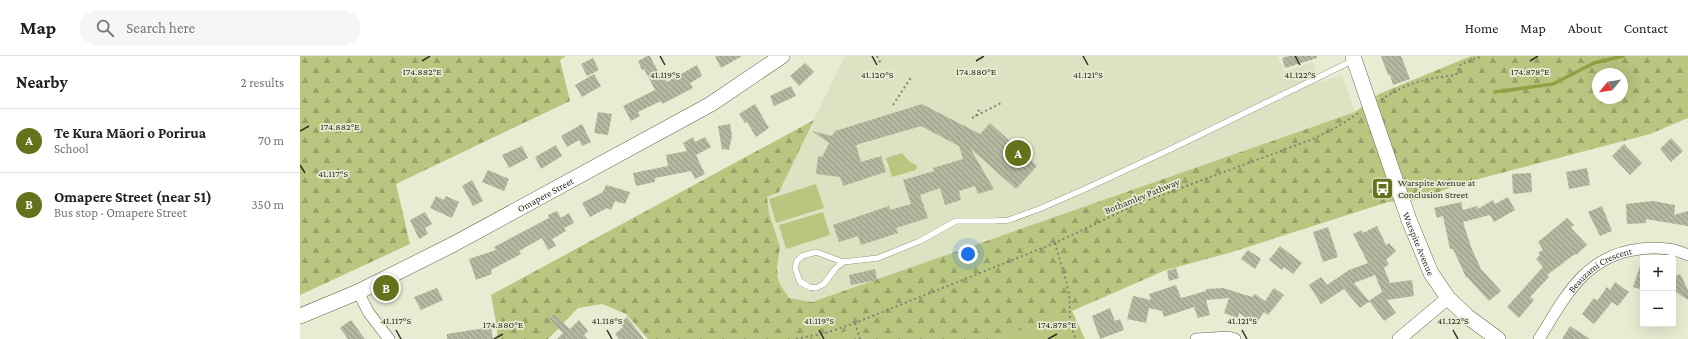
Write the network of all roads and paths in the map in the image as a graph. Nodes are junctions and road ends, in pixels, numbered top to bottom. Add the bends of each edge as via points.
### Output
1 (782, 56) edge
2 (877, 56) edge
3 (1483, 56) edge
4 (1354, 58) edge
5 (881, 64) dead end
6 (912, 76) dead end
7 (1003, 102) dead end
8 (893, 105) dead end
9 (1371, 107) junction
10 (980, 108) dead end
11 (1055, 243) junction
12 (1688, 255) edge
13 (843, 262) junction
14 (358, 292) junction
15 (1448, 298) junction
16 (300, 316) edge
17 (855, 323) junction
18 (389, 339) edge
19 (796, 339) edge
20 (860, 339) edge
21 (1076, 339) edge
22 (1196, 339) edge
23 (1234, 339) edge
24 (1399, 339) edge
25 (1498, 339) edge
26 (1539, 339) edge

1 - 14 main road, Omapere Street via 710,104 452,245
2 - 5 path
3 - 9 path, Bothamley Pathway via 1462,64 1456,75 1426,79 1401,87
4 - 9 main road, Warspite Avenue
4 - 13 lane via 1167,151 1038,209 1009,220 956,221 920,241 878,258
6 - 8 path
7 - 10 path via 974,117
9 - 11 path, Bothamley Pathway via 1312,139 1135,205
9 - 15 main road, Warspite Avenue via 1419,249 1431,274
11 - 17 path, Bothamley Pathway
11 - 21 path via 1068,290 1069,316
12 - 26 street, Beauzami Crescent via 1668,249 1648,248 1629,250 1602,261 1588,270 1573,286
13 - 13 lane via 824,284 816,288 800,282 795,268 802,256 816,252
14 - 16 main road, Omapere Street
14 - 18 street
15 - 24 street
15 - 25 main road, Warspite Avenue via 1468,317
17 - 19 path, Bothamley Pathway via 826,333
17 - 20 path
22 - 23 street

